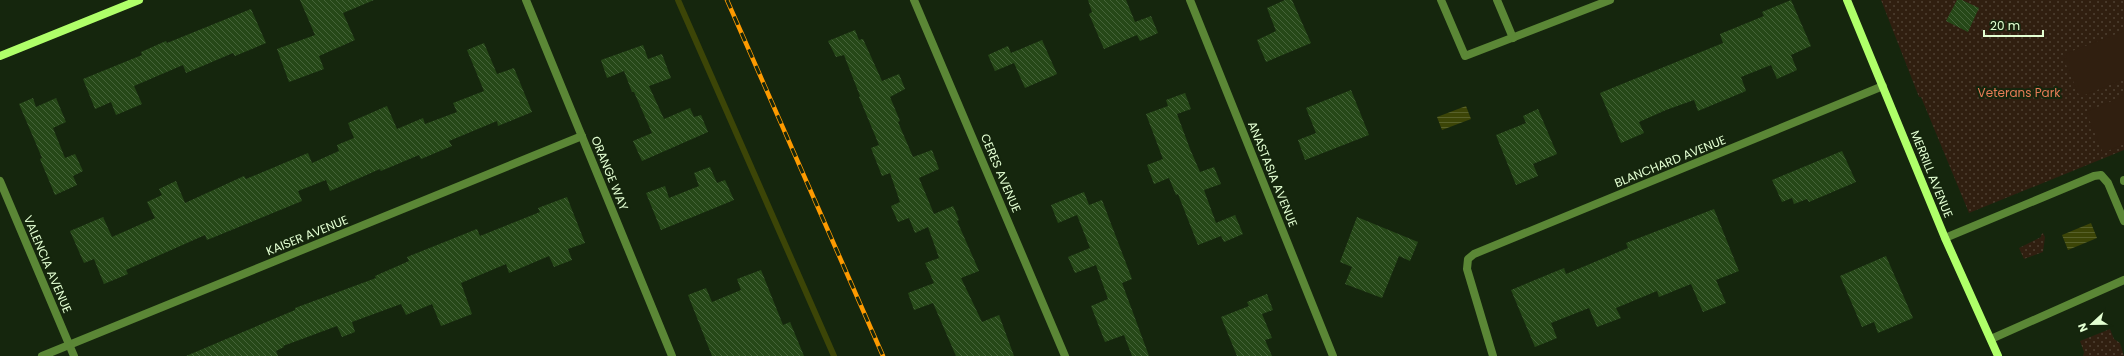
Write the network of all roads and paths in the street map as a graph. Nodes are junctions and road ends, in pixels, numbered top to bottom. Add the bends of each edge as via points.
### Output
1 (139, 0) edge
2 (526, 0) edge
3 (914, 0) edge
4 (1190, 0) edge
5 (1441, 0) edge
6 (1497, 0) edge
7 (1610, 0) edge
8 (1848, 0) edge
9 (1513, 38) junction
10 (0, 56) edge
11 (1883, 86) junction
12 (582, 136) junction
13 (0, 181) edge
14 (2124, 222) edge
15 (1945, 238) junction
16 (2124, 280) edge
17 (1990, 339) junction
18 (70, 345) junction
19 (42, 356) edge
20 (74, 356) edge
21 (672, 356) edge
22 (1065, 356) edge
23 (1333, 356) edge
24 (1493, 356) edge
25 (1998, 356) edge

1 - 10 main road
2 - 12 street, ORANGE WAY
3 - 22 street, CERES AVENUE
4 - 23 street, ANASTASIA AVENUE
5 - 9 street via 1465,56
6 - 9 street
7 - 9 street
8 - 11 main road, MERRILL AVENUE
11 - 15 main road, MERRILL AVENUE
11 - 24 street, BLANCHARD AVENUE via 1482,251 1468,260 1467,269
12 - 18 street, KAISER AVENUE
12 - 21 street, ORANGE WAY
13 - 18 street, VALENCIA AVENUE
14 - 15 street via 2108,183 2101,175
15 - 17 main road, MERRILL AVENUE
16 - 17 street
17 - 25 main road, MERRILL AVENUE
18 - 19 street, KAISER AVENUE
18 - 20 street, VALENCIA AVENUE

